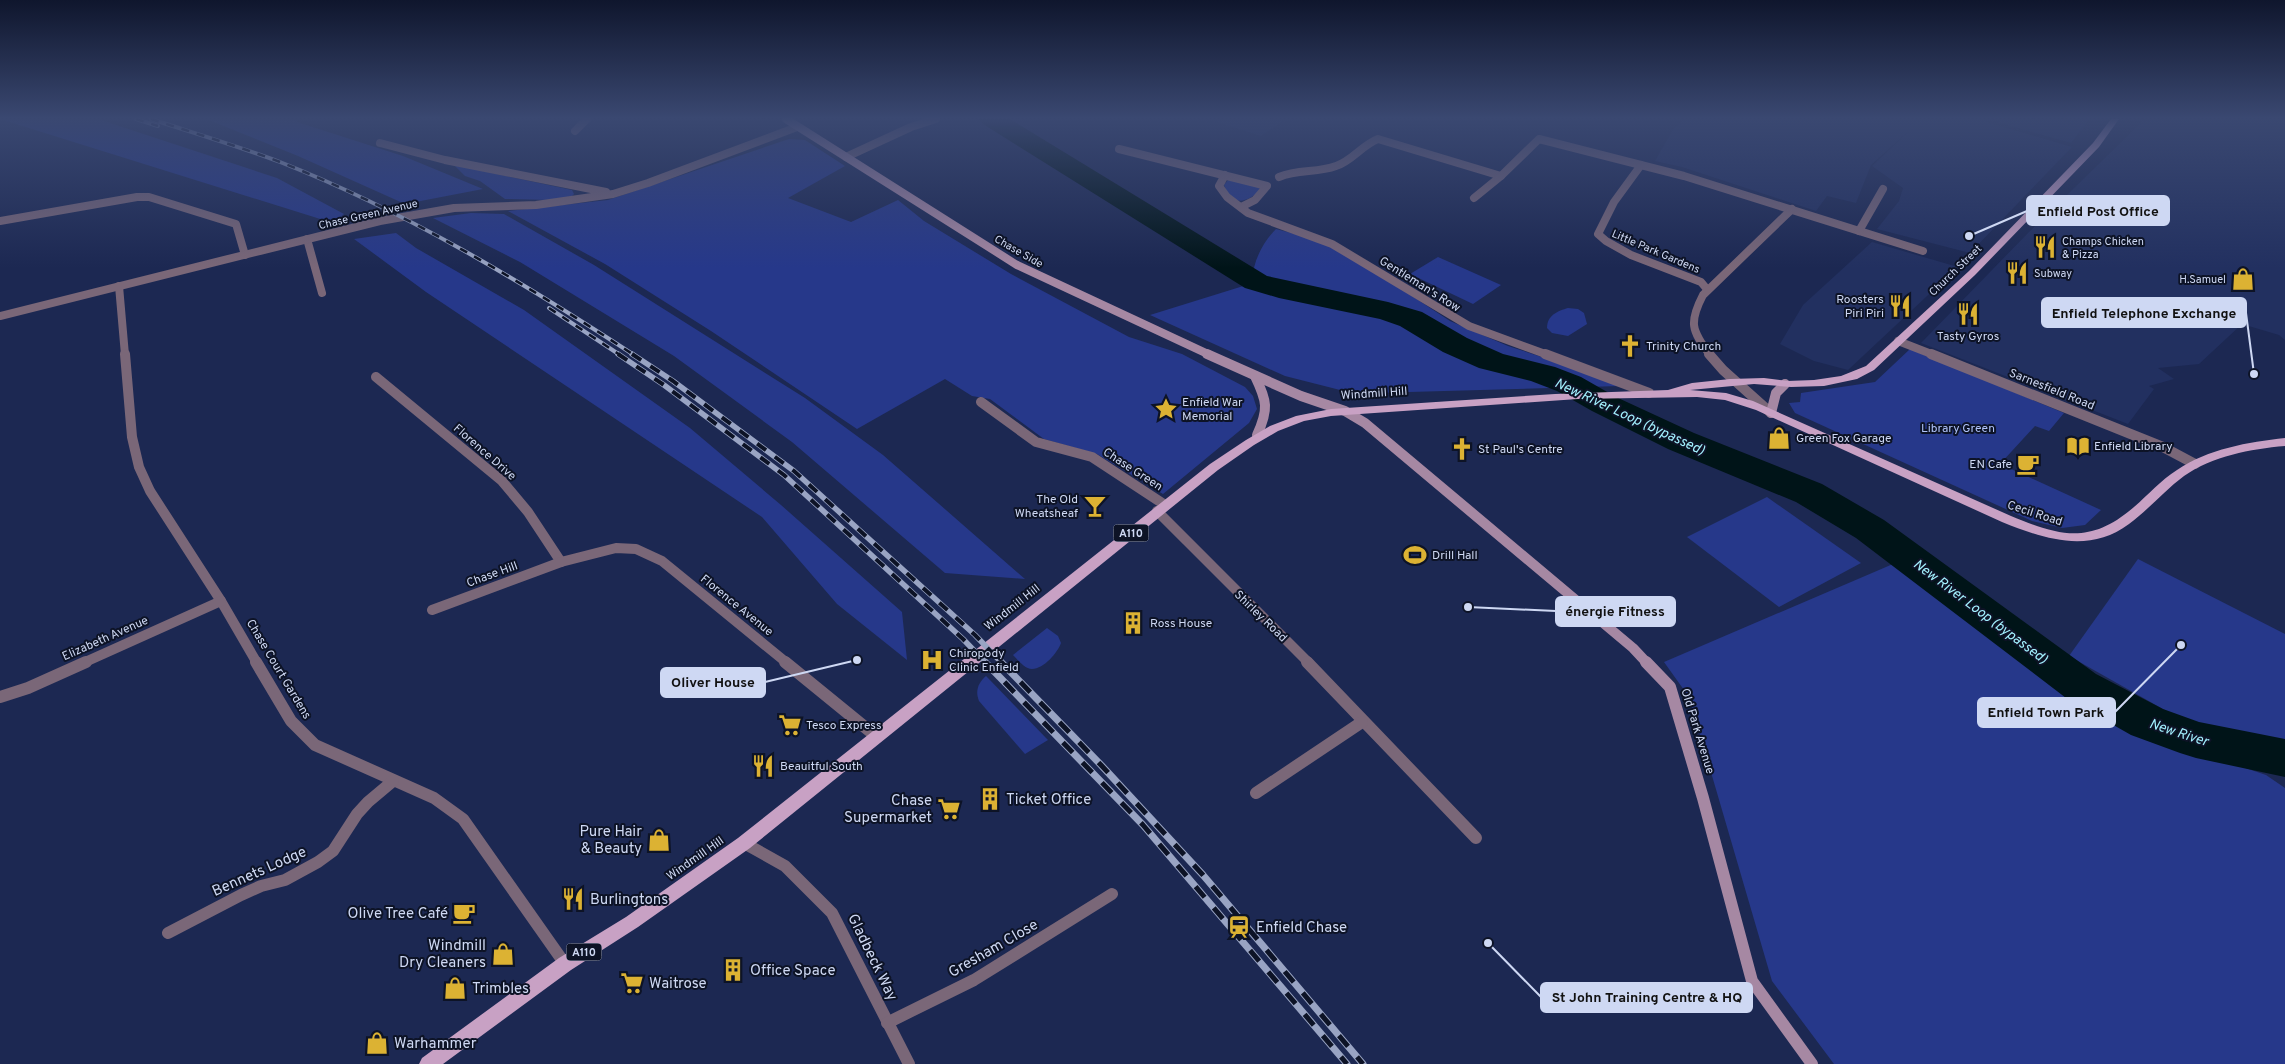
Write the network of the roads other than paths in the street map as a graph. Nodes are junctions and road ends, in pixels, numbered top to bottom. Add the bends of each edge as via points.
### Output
1 (488, 169) edge
2 (686, 169) edge
3 (864, 169) edge
4 (1198, 169) edge
5 (1319, 169) edge
6 (1476, 169) edge
7 (1509, 169) edge
8 (1638, 169) edge
9 (1654, 169) edge
10 (2073, 169) edge
11 (1224, 175) junction
12 (1501, 176) junction
13 (1280, 178) dead end
14 (1883, 189) dead end
15 (613, 194) junction
16 (1474, 198) dead end
17 (1241, 207) junction
18 (1792, 209) junction
19 (0, 221) edge
20 (1859, 232) junction
21 (307, 240) junction
22 (1922, 250) dead end
23 (244, 255) junction
24 (119, 286) junction
25 (1706, 288) junction
26 (322, 293) dead end
27 (0, 316) edge
28 (1898, 341) junction
29 (1255, 376) junction
30 (376, 377) dead end
31 (1739, 383) junction
32 (1785, 384) junction
33 (1667, 392) junction
34 (1649, 393) junction
35 (980, 402) dead end
36 (1345, 411) junction
37 (1771, 413) junction
38 (1257, 436) junction
39 (2285, 442) edge
40 (2195, 464) junction
41 (1161, 508) junction
42 (561, 562) junction
43 (221, 601) junction
44 (432, 610) dead end
45 (0, 697) edge
46 (1362, 722) junction
47 (877, 737) junction
48 (393, 780) junction
49 (1256, 793) dead end
50 (1476, 838) dead end
51 (744, 843) junction
52 (1112, 894) dead end
53 (168, 933) dead end
54 (565, 964) junction
55 (887, 1022) junction
56 (428, 1064) edge
57 (909, 1064) edge
58 (1812, 1064) edge

1 - 15 street
2 - 15 street, Chase Green Avenue
3 - 29 street, Chase Side via 1017,265
4 - 11 street
5 - 13 street via 1294,172
6 - 12 street
7 - 12 street
8 - 25 street, Little Park Gardens via 1614,202 1598,234 1603,241 1623,251 1700,282
9 - 18 street
10 - 28 main road, Church Street via 1972,273
11 - 17 street, Gentleman's Row via 1219,186
11 - 17 street via 1267,186 1255,200
12 - 16 street
14 - 20 street
15 - 21 street, Chase Green Avenue via 561,202 424,212
17 - 34 street, Gentleman's Row via 1262,220 1310,235 1348,252 1441,312 1469,326
18 - 20 street
18 - 25 street, Little Park Gardens via 1717,282
19 - 23 street via 118,199 149,198 236,224
20 - 22 street
21 - 23 street, Chase Green Avenue
21 - 26 street
23 - 24 street, Chase Green Avenue
24 - 27 street, Chase Green Avenue
24 - 43 street, Chase Court Gardens via 132,437 140,467 150,491
25 - 31 street, Little Park Gardens via 1694,308 1694,330 1722,370
28 - 32 main road, Church Street via 1860,375 1841,380
28 - 40 street, Sarnesfield Road via 2163,447
29 - 36 street, Chase Side
29 - 38 street via 1268,409
30 - 42 street, Florence Drive via 502,480
31 - 32 main road, Church Street via 1763,381
31 - 33 main road, Church Street via 1685,386
31 - 37 street, Cecil Road
32 - 37 street via 1776,393
33 - 34 main road, Windmill Hill / A110
33 - 37 main road, Cecil Road via 1727,397
34 - 36 main road, Windmill Hill / A110 via 1556,396
35 - 41 street, Chase Green via 1036,442 1092,457
36 - 38 main road, Windmill Hill / A110 via 1314,415
36 - 58 street, Old Park Avenue via 1365,423 1505,539 1633,648 1670,687 1704,798 1752,981
37 - 40 main road, Cecil Road via 1996,515 2075,538 2091,538 2119,526 2165,485
38 - 41 main road, Windmill Hill / A110
39 - 40 main road, Cecil Road via 2250,446
41 - 46 street, Shirley Road
41 - 47 main road, Windmill Hill / A110
42 - 44 street, Chase Hill
42 - 47 street, Florence Avenue via 616,548 636,549 662,561
43 - 45 street, Elizabeth Avenue via 28,688
43 - 48 street, Chase Court Gardens via 291,721 314,745
46 - 49 street
46 - 50 street, Shirley Road
47 - 51 main road, Windmill Hill / A110
48 - 53 street, Bennets Lodge via 357,814 333,851 318,862 285,880 241,895
48 - 54 street, Chase Court Gardens via 434,798 463,819
51 - 54 main road, Windmill Hill / A110 via 632,922
51 - 55 street, Gladbeck Way via 785,866 832,913
52 - 55 street, Gresham Close via 926,1007
54 - 56 main road, Windmill Hill / A110
55 - 57 street, Gladbeck Way

